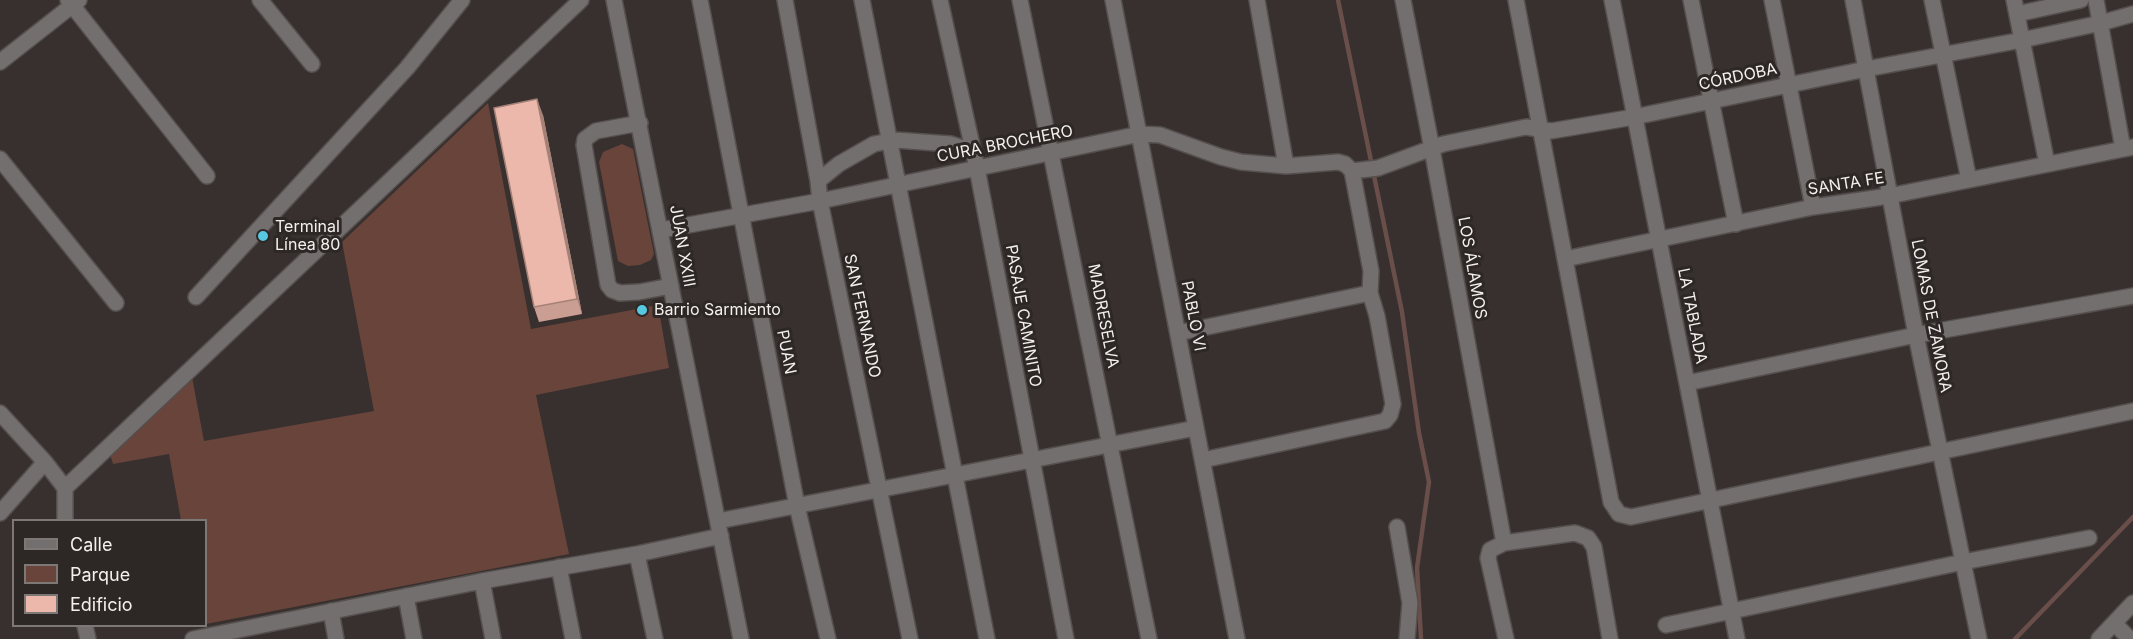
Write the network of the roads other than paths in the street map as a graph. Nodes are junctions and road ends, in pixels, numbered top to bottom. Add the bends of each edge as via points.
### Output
1 (260, 0) edge
2 (462, 0) edge
3 (581, 0) edge
4 (614, 0) edge
5 (699, 0) edge
6 (785, 0) edge
7 (862, 0) edge
8 (940, 0) edge
9 (1020, 0) edge
10 (1113, 0) edge
11 (1257, 0) edge
12 (1402, 0) edge
13 (1516, 0) edge
14 (1612, 0) edge
15 (1692, 0) edge
16 (1772, 0) edge
17 (1853, 0) edge
18 (1932, 0) edge
19 (2080, 0) edge
20 (2096, 0) edge
21 (73, 2) edge
22 (2015, 7) edge
23 (2133, 14) edge
24 (2101, 23) junction
25 (2022, 40) junction
26 (1942, 54) junction
27 (0, 62) edge
28 (312, 64) dead end
29 (1866, 69) junction
30 (1789, 84) junction
31 (1712, 100) junction
32 (1634, 117) junction
33 (640, 123) junction
34 (1539, 129) junction
35 (1140, 134) junction
36 (890, 141) junction
37 (2128, 148) edge
38 (1432, 149) junction
39 (972, 150) junction
40 (1053, 153) junction
41 (0, 159) edge
42 (2047, 164) junction
43 (1286, 166) junction
44 (977, 168) junction
45 (1365, 170) junction
46 (207, 176) dead end
47 (1969, 180) junction
48 (818, 181) junction
49 (898, 183) junction
50 (1889, 196) junction
51 (820, 201) junction
52 (1813, 207) junction
53 (741, 214) junction
54 (1736, 224) junction
55 (661, 230) junction
56 (1659, 240) junction
57 (1565, 259) junction
58 (671, 286) junction
59 (1370, 293) junction
60 (2133, 296) edge
61 (196, 297) dead end
62 (116, 303) dead end
63 (1178, 333) junction
64 (1916, 335) junction
65 (1687, 383) junction
66 (2133, 411) edge
67 (0, 413) edge
68 (1196, 428) junction
69 (1110, 444) junction
70 (1941, 452) junction
71 (1031, 460) junction
72 (1203, 460) junction
73 (45, 462) junction
74 (955, 475) junction
75 (65, 488) junction
76 (880, 490) junction
77 (1710, 500) junction
78 (797, 506) junction
79 (0, 513) edge
80 (65, 519) edge
81 (718, 521) junction
82 (1397, 527) dead end
83 (721, 536) junction
84 (2089, 538) dead end
85 (1504, 543) junction
86 (637, 554) junction
87 (1963, 562) junction
88 (559, 567) junction
89 (482, 581) junction
90 (406, 596) junction
91 (331, 611) junction
92 (1732, 612) junction
93 (2117, 624) edge
94 (1666, 625) dead end
95 (255, 633) edge
96 (193, 639) edge
97 (336, 639) edge
98 (414, 639) edge
99 (494, 639) edge
100 (573, 639) edge
101 (655, 639) edge
102 (741, 639) edge
103 (828, 639) edge
104 (909, 639) edge
105 (987, 639) edge
106 (1066, 639) edge
107 (1149, 639) edge
108 (1237, 639) edge
109 (1407, 639) edge
110 (1506, 639) edge
111 (1610, 639) edge
112 (1737, 639) edge
113 (1979, 639) edge
114 (2130, 639) edge

1 - 28 street
2 - 61 street via 407,68
3 - 75 street
4 - 33 street, JUAN XXIII
5 - 53 street, PUAN
6 - 48 street, SAN FERNANDO
7 - 36 street
8 - 39 street, PASAJE CAMINITO
9 - 40 street, MADRESELVA
10 - 35 street, PABLO VI
11 - 43 street
12 - 38 street, LOS ÁLAMOS
13 - 34 street
14 - 32 street, LA TABLADA
15 - 31 street
16 - 30 street
17 - 29 street, LOMAS DE ZAMORA
18 - 26 street
19 - 22 street
20 - 24 street
21 - 27 street
21 - 46 street
22 - 25 street
23 - 24 street, CÓRDOBA
24 - 25 street, CÓRDOBA
24 - 37 street
25 - 26 street, CÓRDOBA
25 - 42 street
26 - 29 street, CÓRDOBA
26 - 47 street
29 - 30 street, CÓRDOBA
29 - 50 street, LOMAS DE ZAMORA
30 - 31 street, CÓRDOBA
30 - 52 street
31 - 32 street, CÓRDOBA
31 - 54 street
32 - 34 street, CÓRDOBA via 1551,131
32 - 56 street, LA TABLADA
33 - 55 street, JUAN XXIII
33 - 58 street via 596,131 585,139 608,285 620,292
34 - 38 street, CÓRDOBA via 1526,127
34 - 57 street
35 - 40 street, CURA BROCHERO
35 - 43 street, CURA BROCHERO via 1160,135 1241,162
35 - 63 street, PABLO VI
36 - 39 street via 919,140
36 - 48 street via 874,144
36 - 49 street
37 - 42 street, SANTA FE
38 - 45 street, CÓRDOBA
38 - 85 street, LOS ÁLAMOS
39 - 44 street, PASAJE CAMINITO
40 - 44 street, CURA BROCHERO
40 - 69 street, MADRESELVA
41 - 62 street
42 - 47 street, SANTA FE
43 - 45 street, CURA BROCHERO via 1338,162
44 - 49 street, CURA BROCHERO
44 - 71 street, PASAJE CAMINITO
45 - 59 street
47 - 50 street, SANTA FE
48 - 51 street, SAN FERNANDO
49 - 51 street, CURA BROCHERO
49 - 74 street
50 - 52 street, SANTA FE
50 - 64 street, LOMAS DE ZAMORA
51 - 53 street, CURA BROCHERO
51 - 76 street, SAN FERNANDO
52 - 54 street, SANTA FE
53 - 55 street, CURA BROCHERO
53 - 78 street, PUAN
54 - 56 street, SANTA FE
55 - 58 street, JUAN XXIII
56 - 57 street, SANTA FE
56 - 65 street, LA TABLADA
57 - 77 street via 1611,502 1618,514 1631,517
58 - 81 street, JUAN XXIII
59 - 63 street
59 - 72 street via 1393,404 1385,421
60 - 64 street
63 - 68 street, PABLO VI
64 - 65 street
64 - 70 street, LOMAS DE ZAMORA
65 - 77 street, LA TABLADA
66 - 70 street
67 - 73 street
68 - 69 street
68 - 72 street, PABLO VI
69 - 71 street
69 - 107 street, MADRESELVA
70 - 77 street
70 - 87 street, LOMAS DE ZAMORA
71 - 74 street
71 - 106 street, PASAJE CAMINITO
72 - 108 street, PABLO VI
73 - 75 street
73 - 79 street
74 - 76 street
74 - 105 street
75 - 80 street
76 - 78 street
76 - 104 street, SAN FERNANDO
77 - 92 street, LA TABLADA
78 - 81 street
78 - 103 street, PUAN
81 - 83 street, JUAN XXIII
82 - 109 street via 1410,603
83 - 86 street
83 - 102 street, JUAN XXIII
84 - 87 street
85 - 110 street via 1491,550 1488,558
85 - 111 street via 1575,533 1588,538 1594,547
86 - 88 street
86 - 101 street
87 - 92 street
87 - 113 street, LOMAS DE ZAMORA
88 - 89 street
88 - 100 street
89 - 90 street
89 - 99 street
90 - 91 street
90 - 98 street
91 - 95 street
91 - 97 street
92 - 94 street
92 - 112 street, LA TABLADA
93 - 114 street
95 - 96 street

